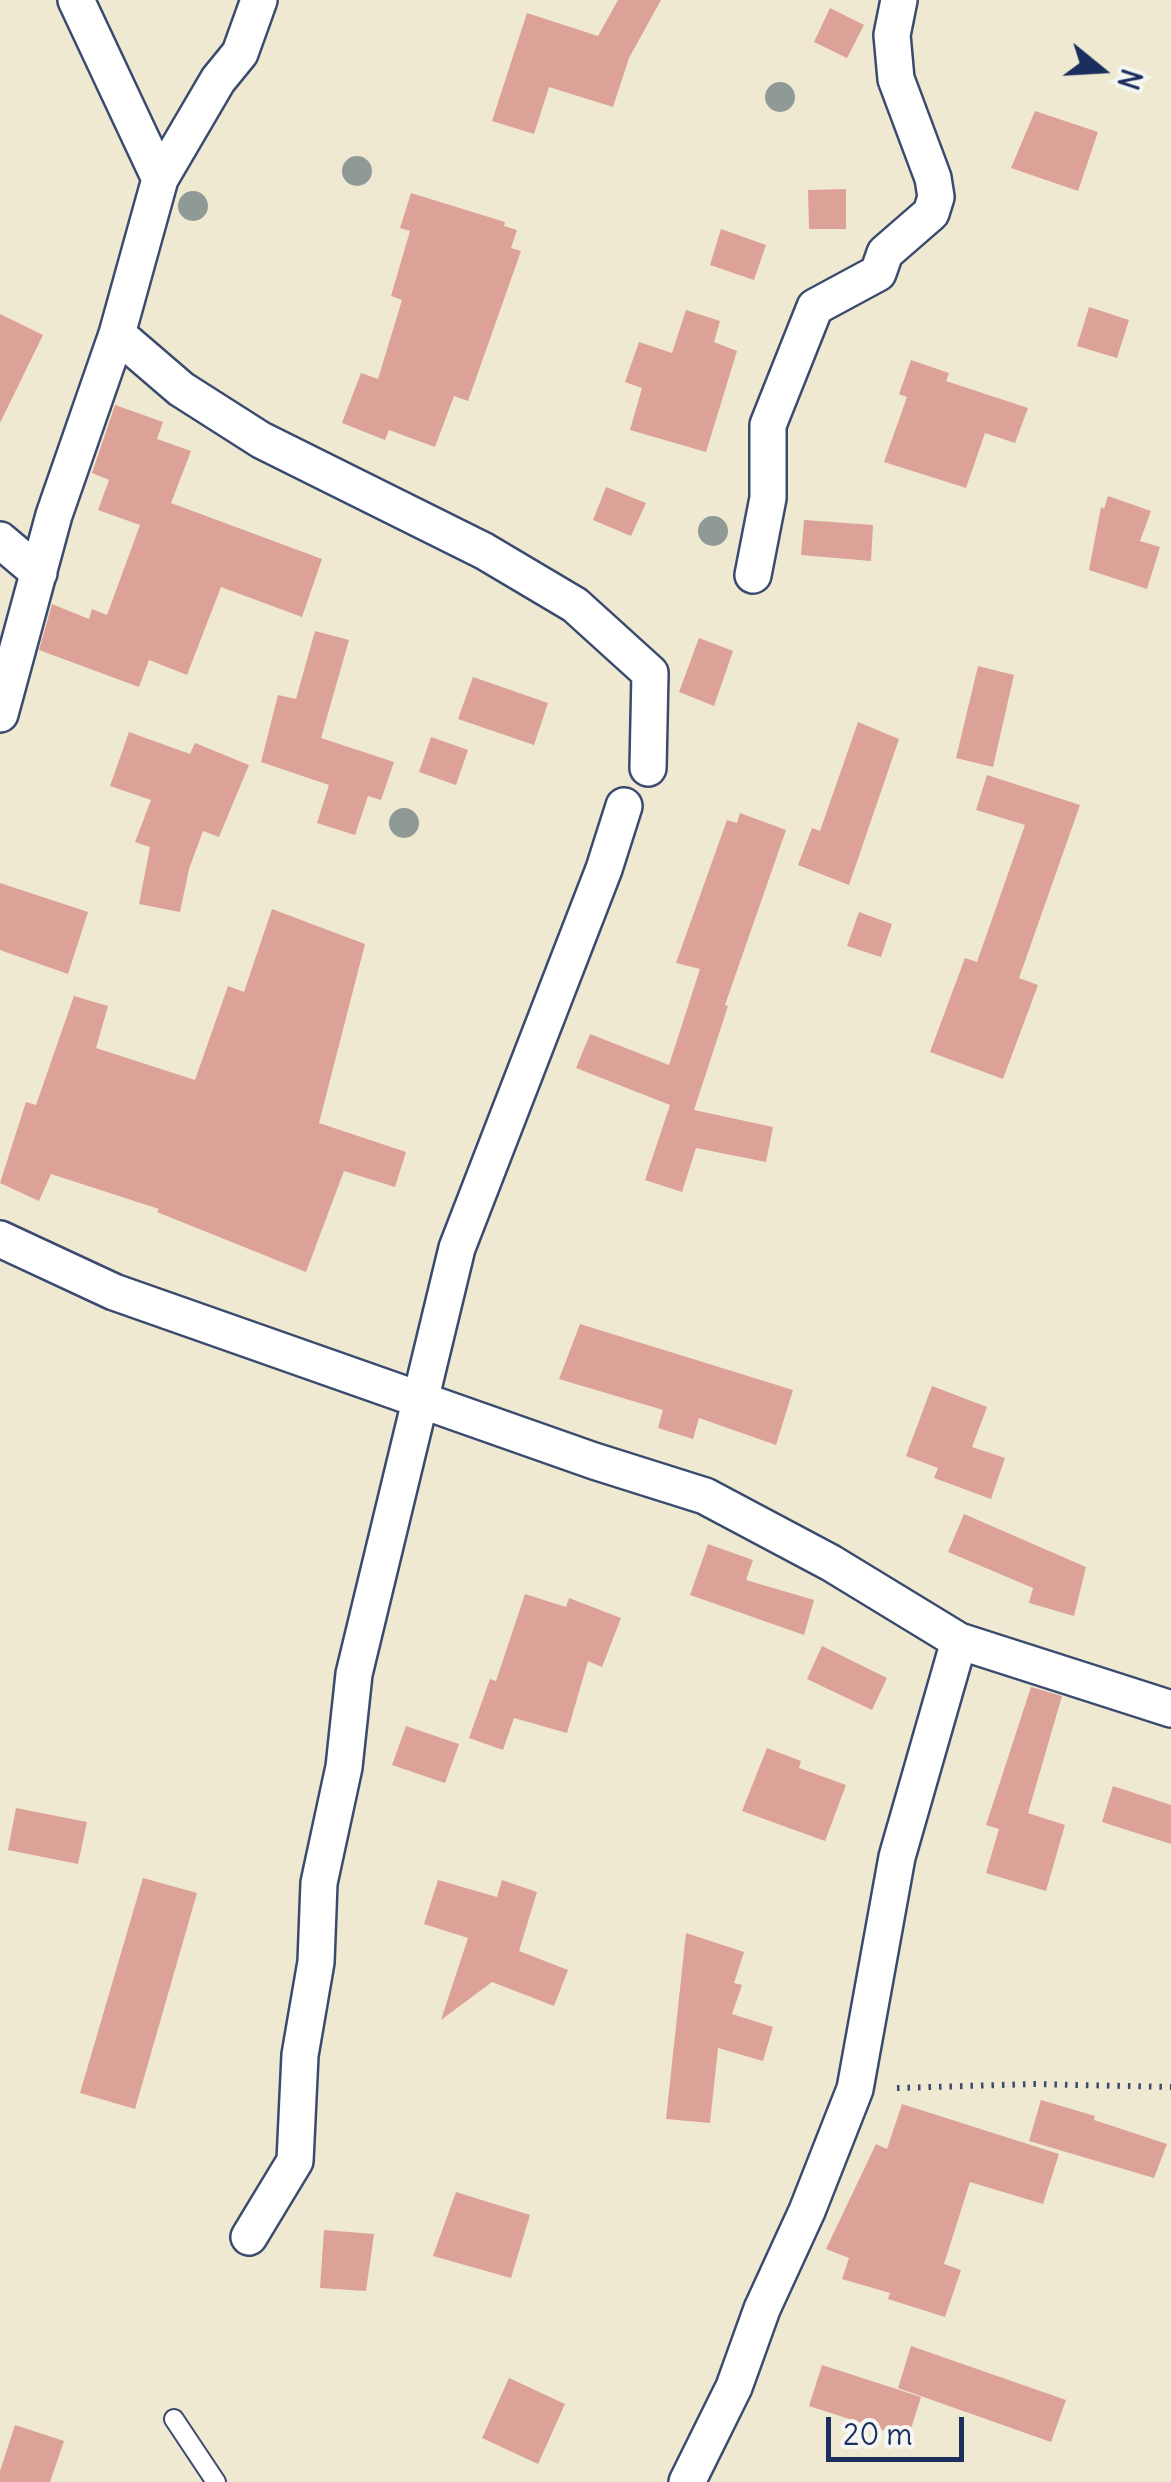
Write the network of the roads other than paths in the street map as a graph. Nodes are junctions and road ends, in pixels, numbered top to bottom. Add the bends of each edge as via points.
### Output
1 (76, 0) edge
2 (259, 0) edge
3 (899, 0) edge
4 (160, 178) junction
5 (118, 334) junction
6 (0, 540) edge
7 (39, 573) junction
8 (752, 575) dead end
9 (0, 714) edge
10 (648, 768) dead end
11 (624, 806) dead end
12 (0, 1240) edge
13 (419, 1397) junction
14 (959, 1640) junction
15 (1171, 1710) edge
16 (250, 2237) dead end
17 (174, 2419) dead end
18 (216, 2482) edge
19 (687, 2482) edge

1 - 4 street
2 - 4 street via 240,54
3 - 8 street via 892,36 896,79 936,197 931,213 885,253 878,273 815,308 768,425 768,498
4 - 5 street
5 - 7 street
5 - 10 street via 181,389 261,440 575,605 650,673
6 - 7 street
7 - 9 street
11 - 13 street via 457,1248
12 - 13 street via 114,1292
13 - 14 street via 704,1496
13 - 16 street via 354,1674 344,1767 319,1883 295,2161
14 - 15 street
14 - 19 street via 897,1856 854,2089 734,2388
17 - 18 lane

